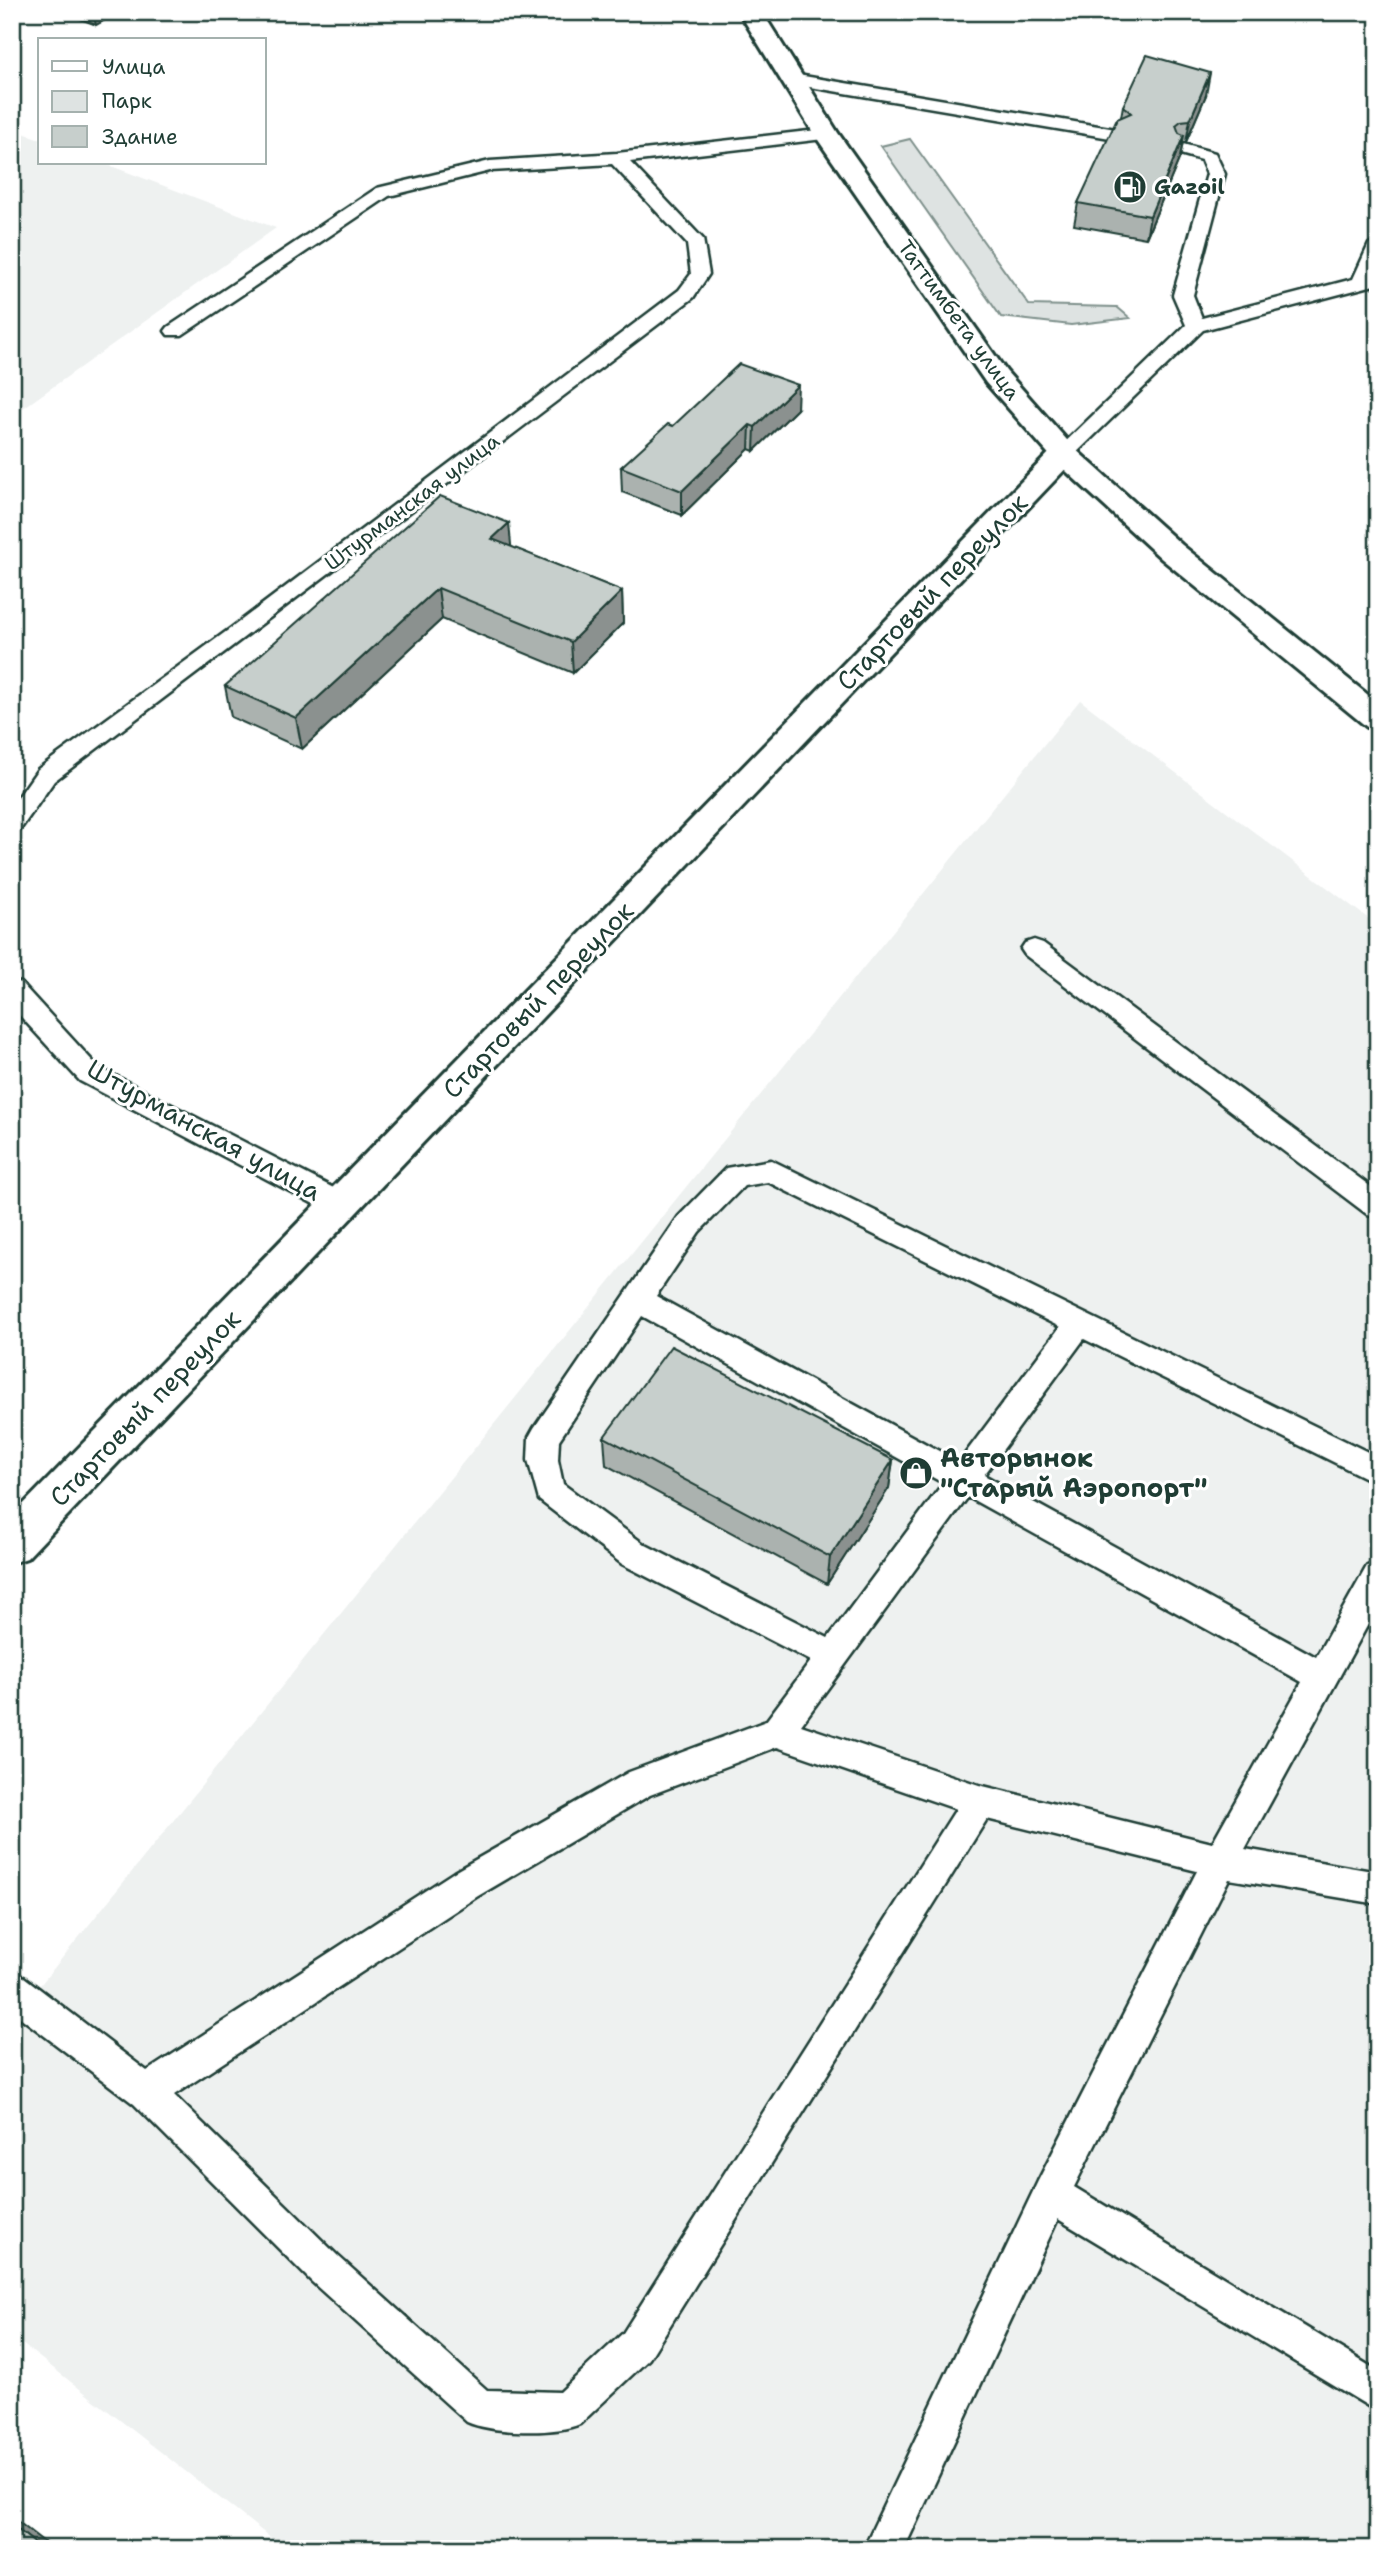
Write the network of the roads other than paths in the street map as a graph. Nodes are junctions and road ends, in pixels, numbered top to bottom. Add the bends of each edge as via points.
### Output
1 (750, 12) edge
2 (792, 79) junction
3 (826, 134) junction
4 (1116, 134) edge
5 (1184, 149) edge
6 (617, 158) junction
7 (1378, 244) edge
8 (1370, 280) edge
9 (1196, 326) junction
10 (175, 331) dead end
11 (1064, 454) junction
12 (1378, 720) edge
13 (12, 824) edge
14 (1034, 949) dead end
15 (12, 990) edge
16 (341, 1205) junction
17 (1378, 1207) edge
18 (638, 1300) junction
19 (1079, 1323) junction
20 (1378, 1471) edge
21 (964, 1479) junction
22 (12, 1545) edge
23 (1378, 1576) edge
24 (834, 1656) junction
25 (1322, 1677) junction
26 (777, 1732) junction
27 (979, 1801) junction
28 (1220, 1861) junction
29 (1378, 1888) edge
30 (12, 1989) edge
31 (146, 2092) junction
32 (1051, 2194) junction
33 (1378, 2393) edge
34 (883, 2549) edge

1 - 2 street, Таттимбета улица
2 - 3 street, Таттимбета улица
2 - 4 lane
3 - 6 lane
3 - 11 street, Таттимбета улица via 996,377
5 - 9 lane via 1209,158 1216,174 1183,295
6 - 10 lane via 490,166 383,192
6 - 13 lane, Штурманская улица via 696,243 700,274 685,294 46,775
7 - 8 lane
8 - 9 lane
9 - 11 lane
11 - 12 street, Таттимбета улица via 1172,552
11 - 16 street, Стартовый переулок
14 - 17 lane
15 - 16 lane, Штурманская улица via 89,1074
16 - 22 street, Стартовый переулок
18 - 19 lane via 689,1224 736,1176 771,1171
18 - 21 lane
18 - 24 lane via 544,1437 542,1460 550,1491 633,1554
19 - 20 lane
19 - 21 lane
21 - 24 lane
21 - 25 lane
23 - 25 lane
24 - 26 lane
25 - 28 lane
26 - 27 lane
26 - 31 lane via 640,1783 466,1884
27 - 28 lane
27 - 31 lane via 636,2346 567,2411 480,2409 325,2269
28 - 29 lane
28 - 32 lane
30 - 31 lane
32 - 33 lane
32 - 34 lane

